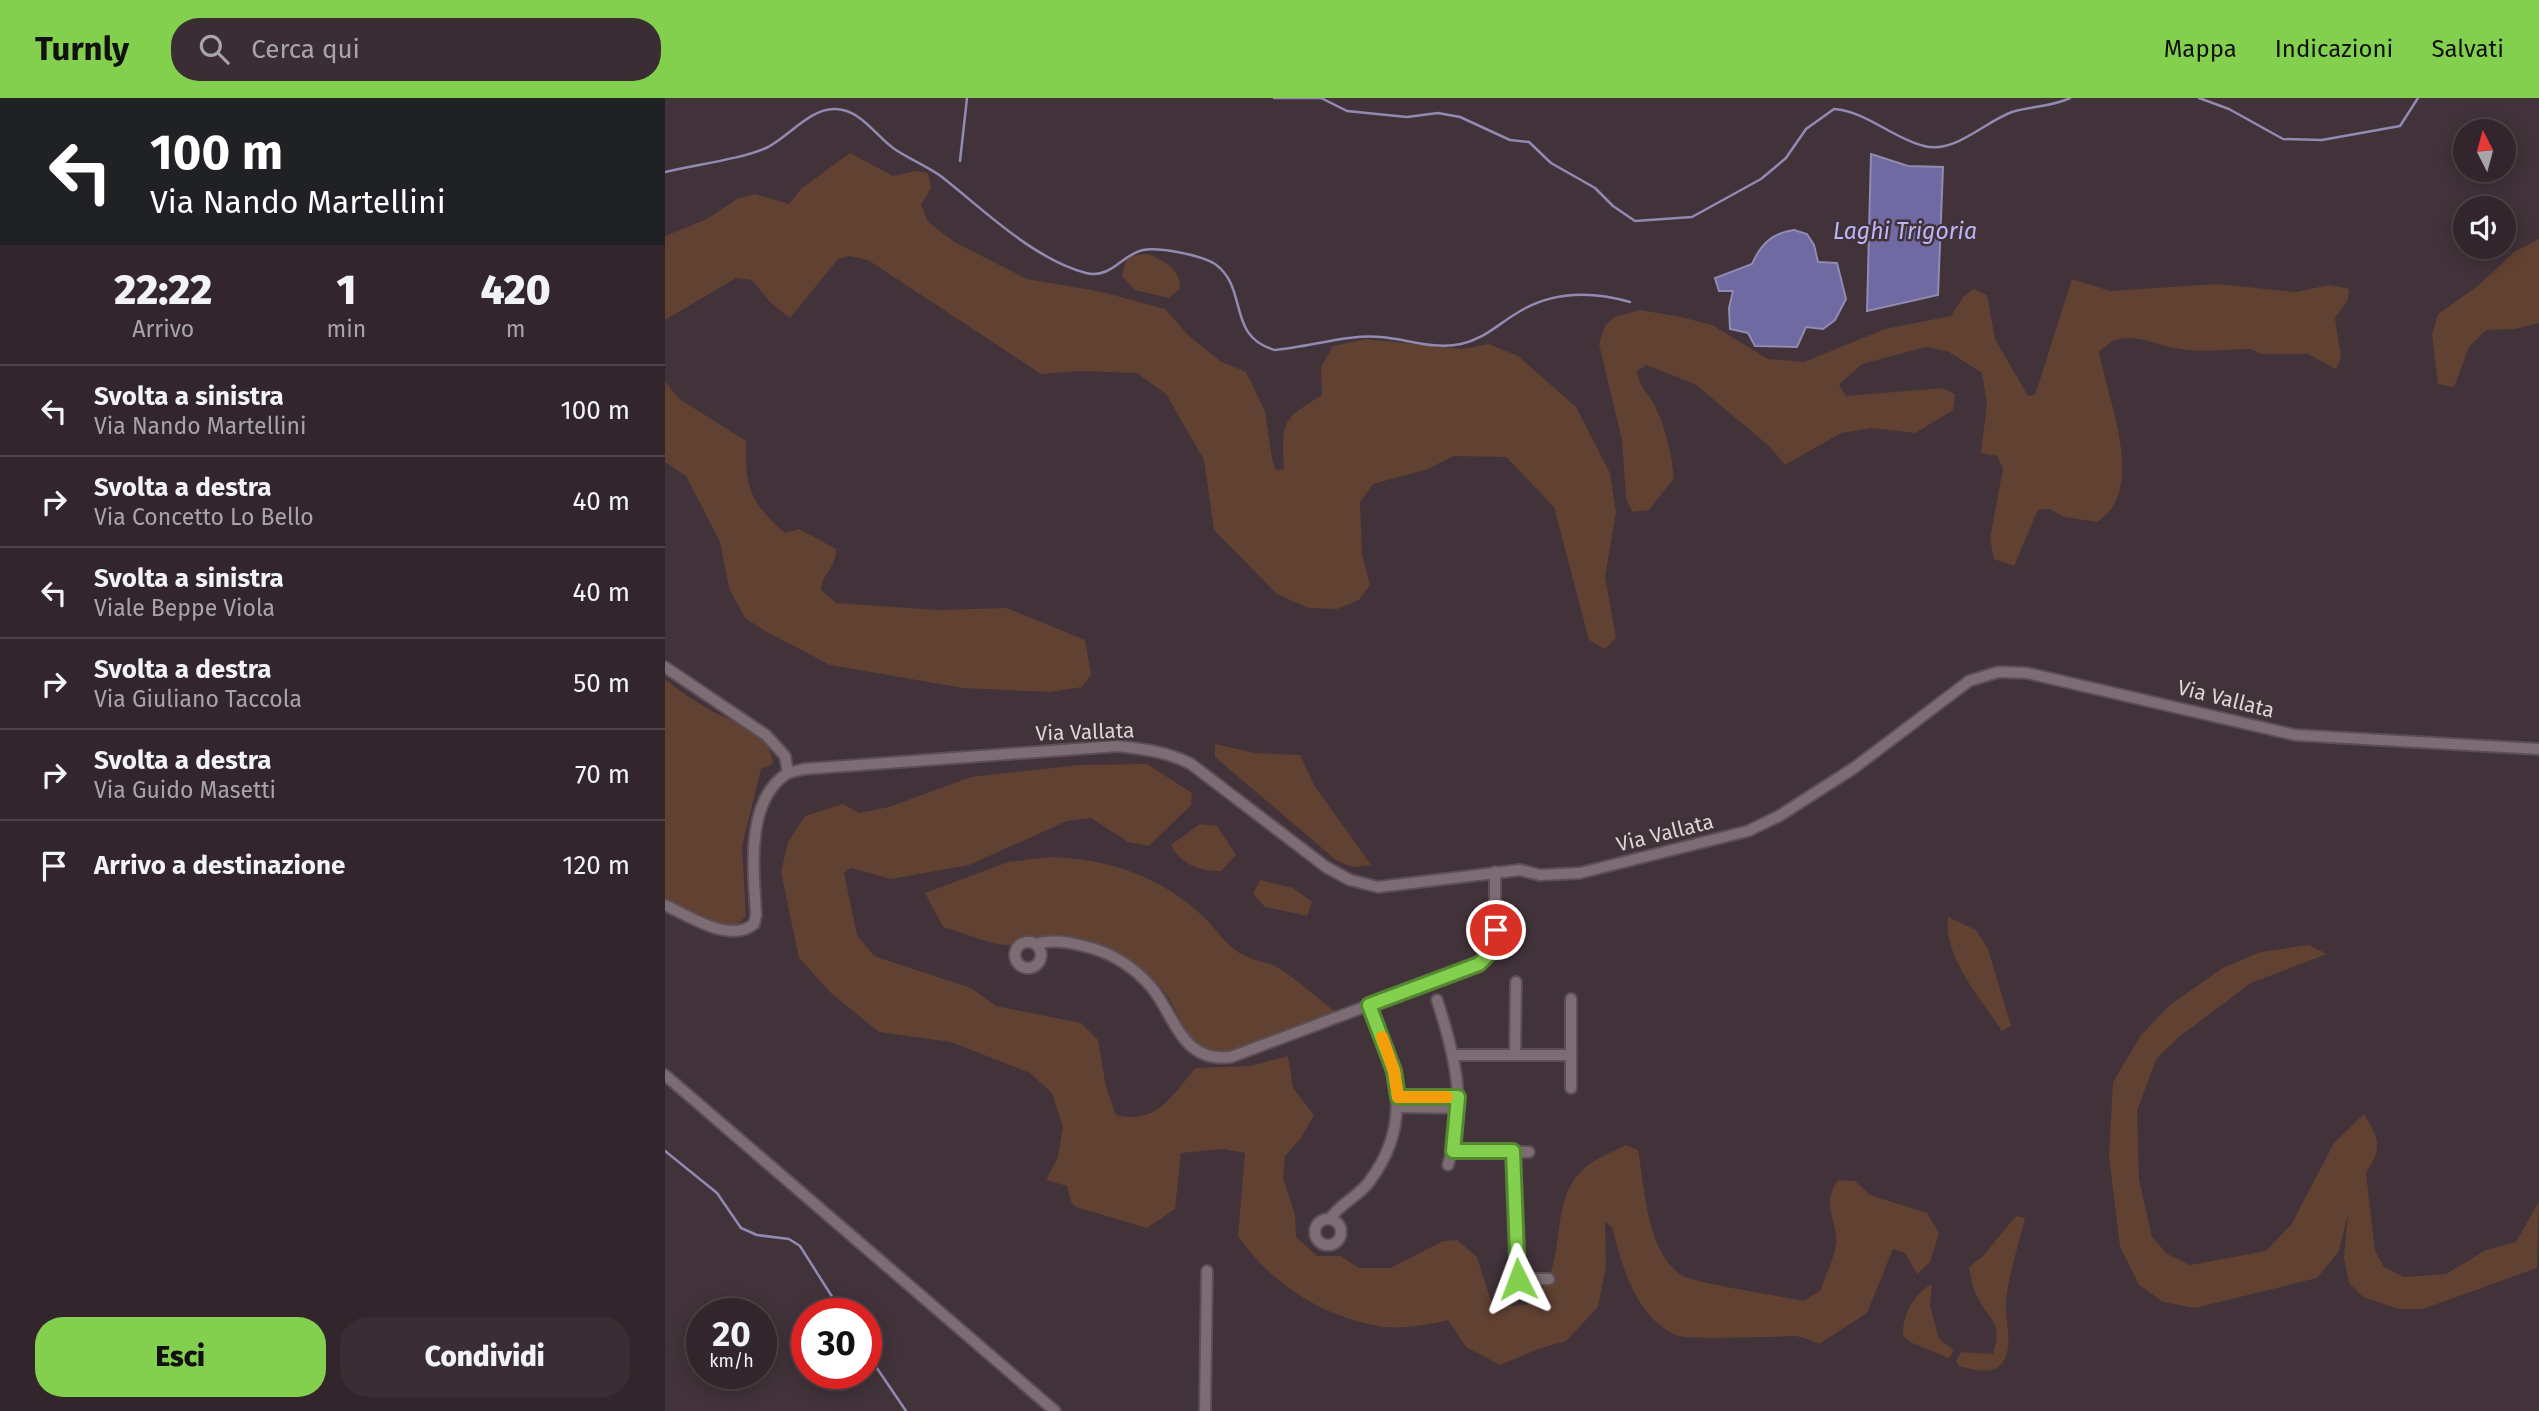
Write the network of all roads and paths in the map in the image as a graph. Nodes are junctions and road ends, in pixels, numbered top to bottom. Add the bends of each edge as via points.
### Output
1 (665, 667) edge
2 (2539, 749) edge
3 (788, 773) junction
4 (1495, 872) junction
5 (665, 905) edge
6 (1036, 944) dead end
7 (1516, 982) dead end
8 (1571, 999) dead end
9 (1437, 1000) dead end
10 (1369, 1005) junction
11 (1454, 1055) junction
12 (1515, 1055) junction
13 (1570, 1055) junction
14 (665, 1075) edge
15 (1571, 1088) dead end
16 (1397, 1102) junction
17 (1458, 1102) junction
18 (1453, 1151) junction
19 (1513, 1151) junction
20 (1529, 1152) dead end
21 (1448, 1165) dead end
22 (1330, 1219) dead end
23 (1207, 1270) dead end
24 (1549, 1279) dead end
25 (1055, 1411) edge
26 (1205, 1411) edge

1 - 3 street via 766,734 783,753
2 - 4 street, Via Vallata via 2295,735 2027,673 1998,672 1976,677 1941,699 1854,768 1756,828 1595,870 1555,875
3 - 4 street, Via Vallata via 1118,746 1143,749 1191,764 1326,867 1350,880 1378,887
3 - 5 street via 772,789 759,822 754,850 754,924 730,932
4 - 10 street via 1495,943 1486,958 1466,970
6 - 10 street via 1081,945 1124,963 1152,989 1187,1045 1211,1057 1237,1055
7 - 12 street
8 - 13 street
9 - 11 street
10 - 16 street via 1394,1071
11 - 12 street
11 - 17 street
12 - 13 street
13 - 15 street
14 - 25 street
16 - 17 street
16 - 22 street via 1389,1142 1374,1175
17 - 18 street
18 - 19 street
18 - 21 street
19 - 20 street
19 - 24 street via 1518,1279
23 - 26 street

